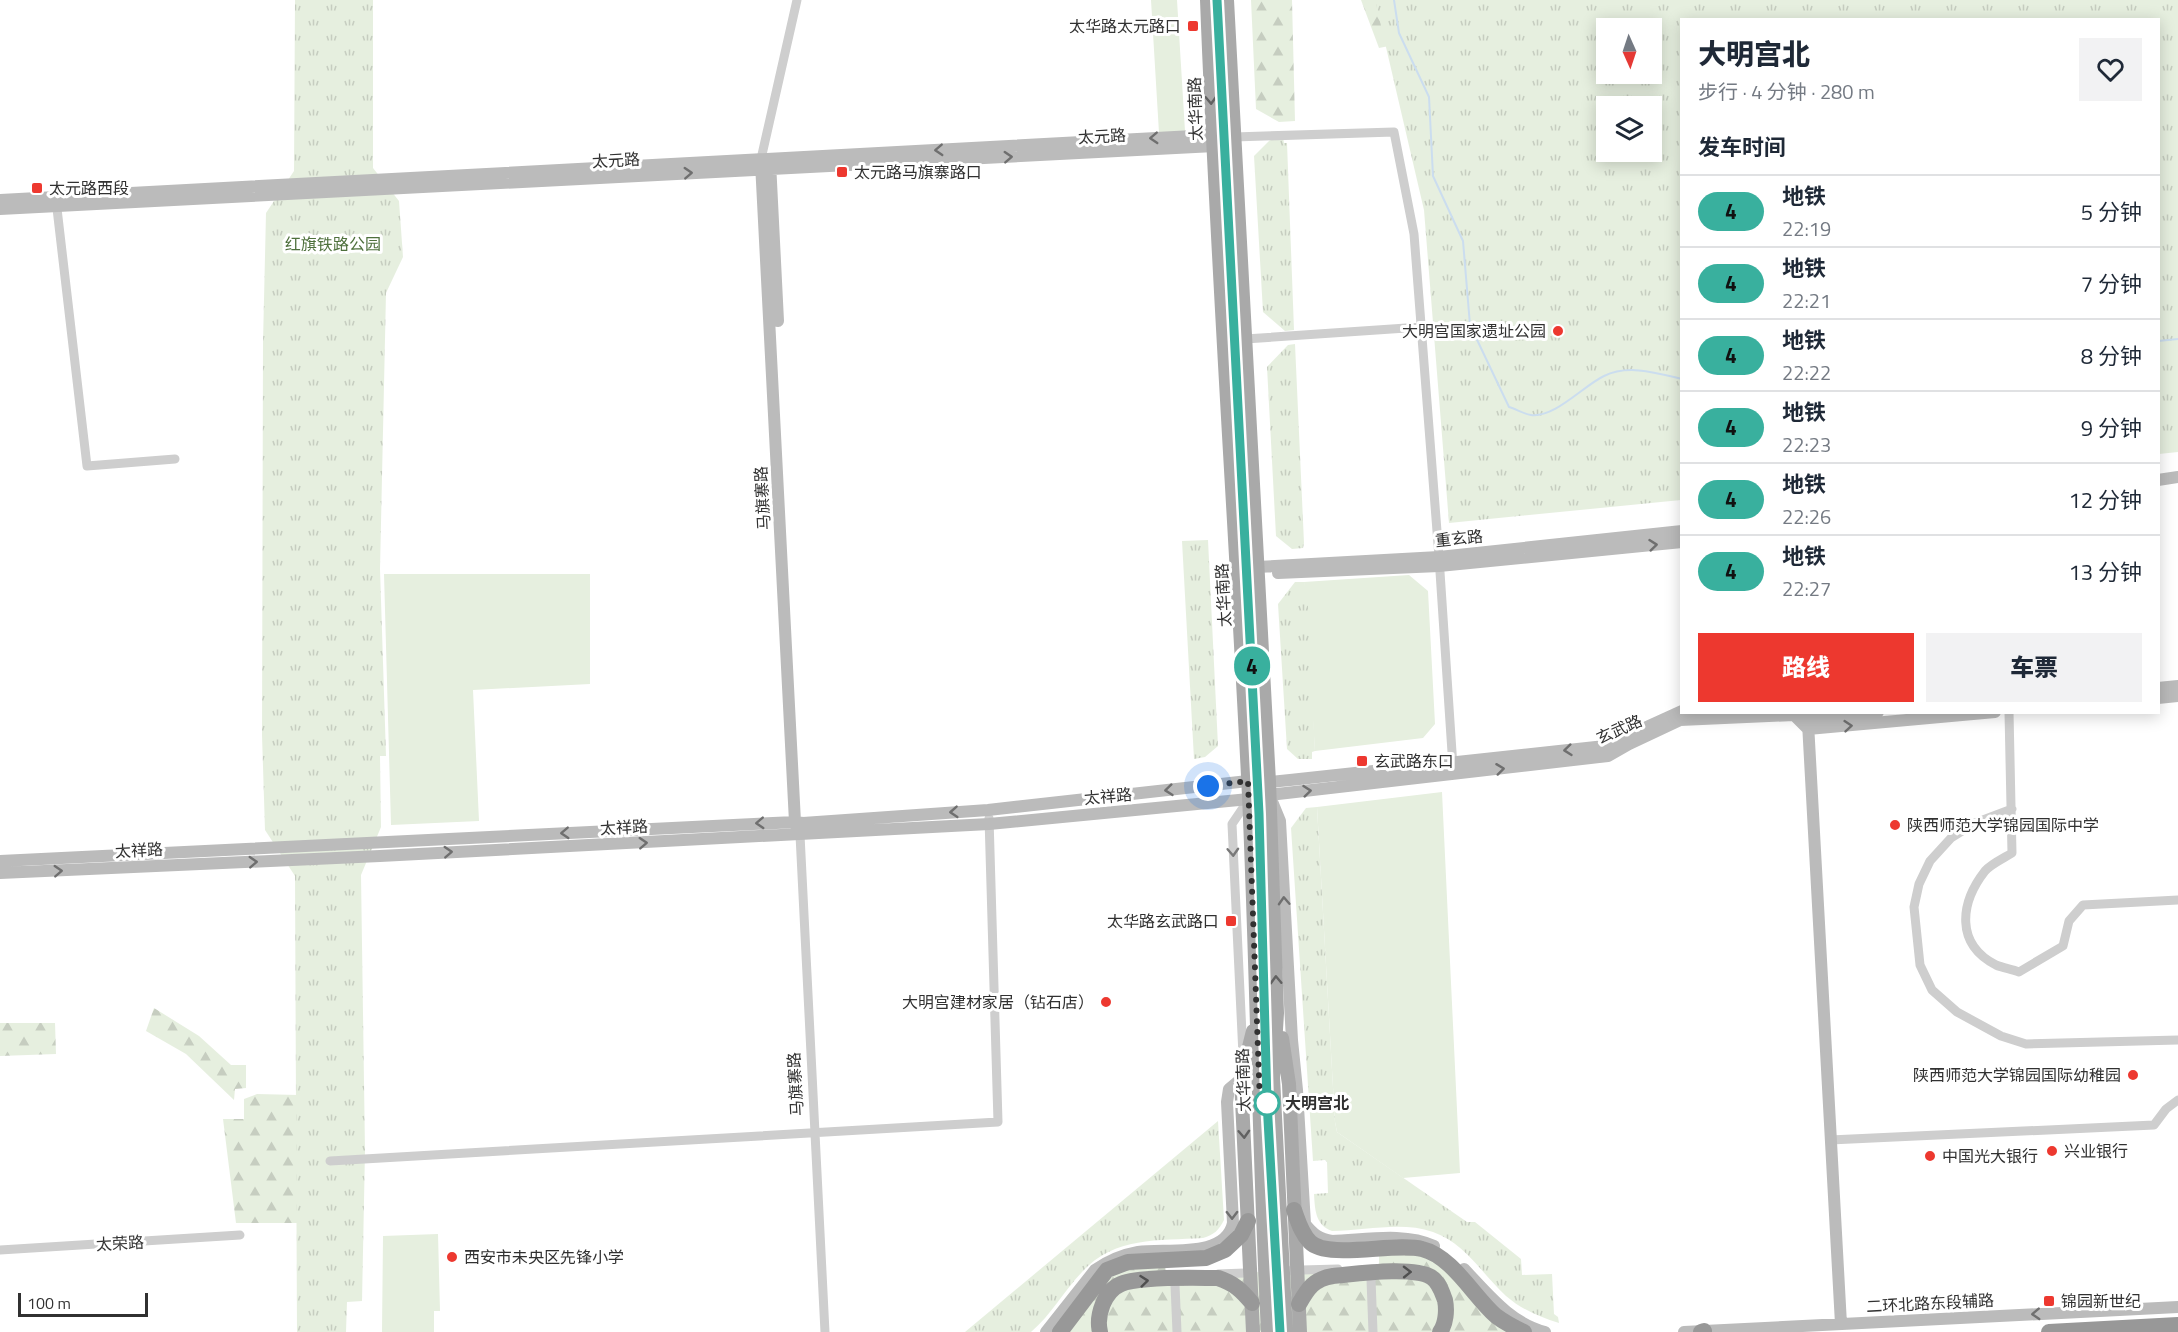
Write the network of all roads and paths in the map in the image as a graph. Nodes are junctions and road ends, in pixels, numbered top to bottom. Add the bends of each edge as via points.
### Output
1 (797, 0) edge
2 (1207, 0) edge
3 (1227, 0) edge
4 (1213, 141) junction
5 (1234, 141) junction
6 (766, 164) junction
7 (0, 200) edge
8 (56, 202) junction
9 (0, 209) edge
10 (1420, 327) junction
11 (1245, 339) junction
12 (175, 459) dead end
13 (2178, 477) edge
14 (2160, 480) edge
15 (1680, 531) edge
16 (1680, 542) edge
17 (1439, 562) junction
18 (1258, 570) junction
19 (1238, 572) junction
20 (2178, 686) edge
21 (2160, 688) edge
22 (2178, 696) edge
23 (2160, 698) edge
24 (1680, 712) edge
25 (1860, 714) edge
26 (1948, 714) edge
27 (2009, 714) edge
28 (1805, 720) edge
29 (1452, 762) junction
30 (1454, 775) junction
31 (1248, 781) junction
32 (1269, 789) junction
33 (1249, 799) junction
34 (2012, 809) junction
35 (988, 810) junction
36 (989, 824) junction
37 (799, 826) junction
38 (0, 861) edge
39 (0, 873) edge
40 (2178, 900) edge
41 (1278, 1013) junction
42 (1257, 1015) junction
43 (2178, 1040) edge
44 (1243, 1073) junction
45 (2178, 1100) edge
46 (814, 1132) junction
47 (1830, 1140) junction
48 (330, 1161) dead end
49 (1294, 1210) junction
50 (1248, 1221) junction
51 (240, 1235) dead end
52 (0, 1250) edge
53 (1370, 1254) dead end
54 (1174, 1265) dead end
55 (1302, 1270) tunnel mouth
56 (1245, 1273) tunnel mouth
57 (1174, 1279) junction
58 (1371, 1279) dead end
59 (1252, 1303) junction
60 (1299, 1304) junction
61 (2178, 1307) edge
62 (1841, 1324) junction
63 (2178, 1325) edge
64 (825, 1332) edge
65 (1046, 1332) edge
66 (1060, 1332) edge
67 (1100, 1332) edge
68 (1177, 1332) edge
69 (1253, 1332) edge
70 (1269, 1332) edge
71 (1286, 1332) edge
72 (1300, 1332) edge
73 (1373, 1332) edge
74 (1440, 1332) edge
75 (1524, 1332) edge
76 (1545, 1332) edge
77 (1684, 1332) edge
78 (1702, 1332) edge
79 (2049, 1332) edge

1 - 6 street
2 -> 4 main road, 太华南路
3 - 5 main road, 太华南路
4 - 5 street, 太元路
4 - 6 street, 太元路
4 - 19 main road, 太华南路
5 - 10 street via 1394,132 1413,234
5 - 11 main road, 太华南路
6 - 8 street, 太元路
6 - 37 street, 马旗寨路
7 - 8 street, 太元路
8 - 9 street, 太元路
8 - 12 street via 87,466
10 - 11 street
10 - 17 street
11 - 18 main road, 太华南路
13 - 14 street
15 - 17 street, 重玄路
17 -> 16 street, 重玄路
17 - 18 street, 重玄路
17 - 29 street
18 - 19 street, 重玄路
18 - 32 main road, 太华南路
19 - 31 main road, 太华南路
20 - 21 street
22 - 23 street
24 -> 29 street, 玄武路 via 1605,746
25 - 28 street
28 -> 26 street
27 - 34 street
30 -> 28 street, 玄武路 via 1608,756 1680,720 1794,715
28 - 47 street
29 - 30 street
29 - 32 street, 玄武路
32 -> 30 street, 玄武路
31 - 32 street, 玄武路
31 - 33 main road, 太华南路
31 -> 35 street, 太祥路
32 - 33 street, 玄武路
41 -> 32 main road, 太华南路
76 -> 32 street via 1508,1313 1454,1258 1432,1244 1404,1238 1322,1239 1305,1224 1280,821
33 - 36 street, 太祥路
33 - 42 main road, 太华南路
33 -> 44 street via 1232,825
34 - 40 street via 2012,853 1986,870 1967,909 1965,930 1975,949 1996,965 2019,972 2063,946 2069,921 2083,905
34 - 43 street via 1975,823 1951,838 1930,861 1919,884 1914,907 1920,965 1932,990 1957,1012 2001,1036 2026,1044
35 - 36 street
35 -> 37 street, 太祥路
36 - 37 street, 太祥路
36 - 46 street via 998,1122
37 -> 38 street, 太祥路
39 -> 37 street, 太祥路
37 - 46 street, 马旗寨路
41 - 49 main road via 1289,1084
41 - 71 main road, 太华南路 via 1274,1077
42 - 44 main road
42 - 70 main road, 太华南路
44 -> 50 main road
44 -> 65 street via 1229,1089 1227,1102 1231,1232 1217,1245 1173,1252 1139,1252 1105,1263 1095,1270
45 - 47 street via 2154,1125
46 - 48 street
46 - 64 street, 马旗寨路
47 - 62 street
49 - 60 main road
49 - 75 highway via 1311,1244 1325,1250 1402,1247 1423,1249 1440,1257 1496,1316
50 - 59 main road
50 - 66 highway via 1241,1235 1225,1250 1206,1258 1128,1262 1107,1270
51 - 52 street, 太荣路
53 - 55 street via 1370,1268
54 - 57 street
56 - 57 street
57 - 68 street
58 - 73 street
67 -> 59 highway via 1100,1311 1107,1296 1120,1284 1218,1278 1230,1281
59 - 69 main road
60 - 72 main road
60 -> 74 highway via 1308,1287 1321,1278 1416,1271 1432,1277 1441,1287 1446,1305
61 -> 62 street, 二环北路东段辅路
62 - 78 street, 二环北路东段辅路
63 - 79 highway
77 - 78 street, 二环北路东段辅路

